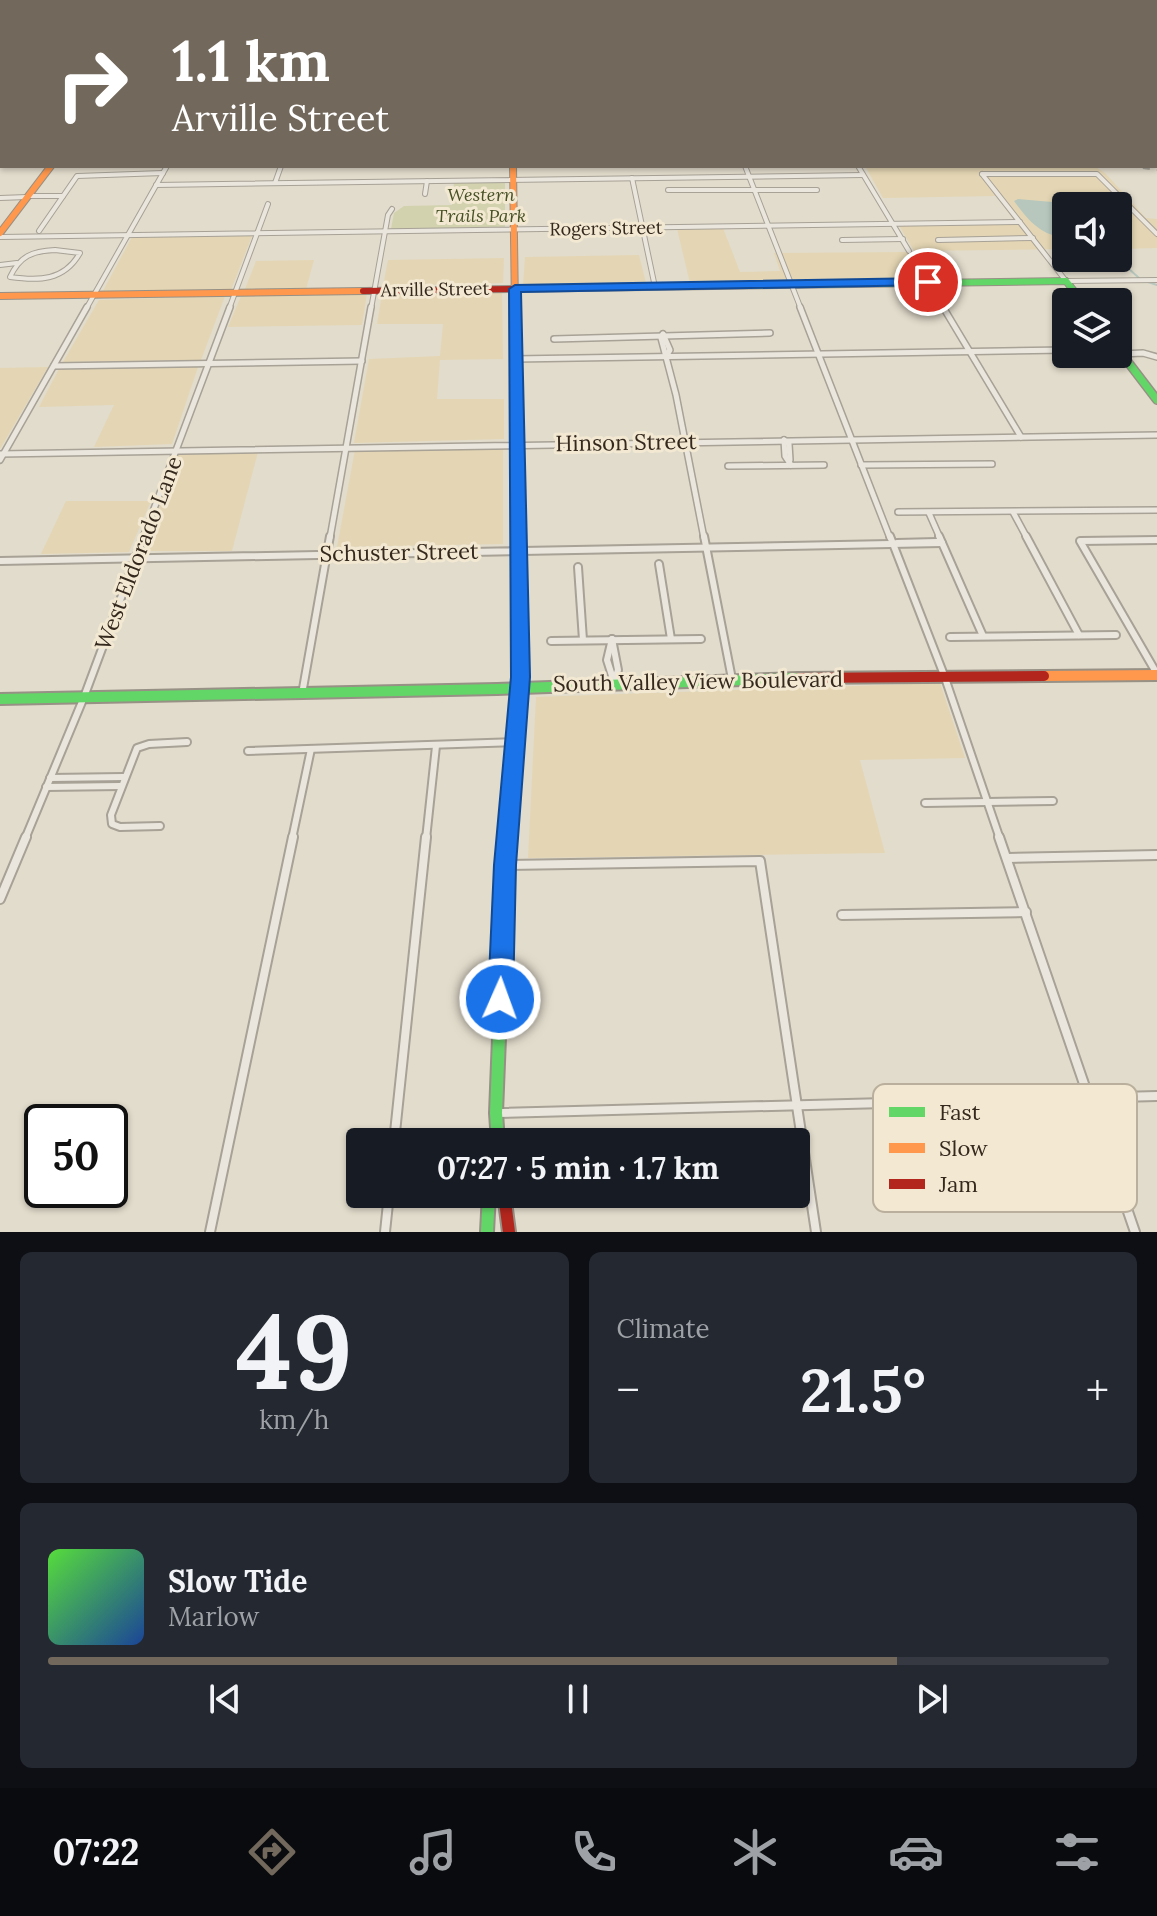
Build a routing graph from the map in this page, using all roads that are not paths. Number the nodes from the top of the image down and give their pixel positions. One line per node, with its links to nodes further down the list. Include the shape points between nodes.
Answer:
1 (93, 0): 2 (main road)
2 (146, 0)
3 (49, 168): 25 (main road)
4 (166, 168): 11 (street)
5 (280, 168): 19 (street)
6 (513, 168): 17 (main road)
7 (659, 168): 15 (street)
8 (746, 168): 13 (street)
9 (830, 168): 14 (street)
10 (859, 168): 12 (street)
11 (163, 173): 20 (street); 26 (street, via 77,176)
12 (863, 175): 14 (street); 31 (street)
13 (749, 176): 14 (street); 15 (street); 21 (street)
14 (834, 176)
15 (661, 177): 16 (street)
16 (632, 178): 17 (street); 33 (street)
17 (513, 179): 18 (street); 34 (main road)
18 (427, 181): 19 (street); 24 (street)
19 (275, 183): 20 (street)
20 (156, 185): 40 (street)
21 (753, 189): 22 (street); 23 (street); 32 (street)
22 (668, 190)
23 (817, 190)
24 (425, 194)
25 (28, 196): 26 (street); 27 (street); 39 (main road)
26 (63, 196): 35 (street)
27 (0, 198)
28 (268, 204): 37 (street, West Eldorado Lane)
29 (392, 209): 36 (street)
30 (1020, 222): 31 (street, Rogers Street); 38 (street, via 982,174 1097,174); 41 (street)
31 (894, 224): 32 (street, Rogers Street); 42 (street)
32 (767, 226): 33 (street, Rogers Street); 51 (street)
33 (641, 227): 34 (street, Rogers Street); 52 (street)
34 (514, 229): 36 (street, Rogers Street); 54 (main road)
35 (39, 231)
36 (385, 231): 37 (street, Rogers Street); 55 (street)
37 (256, 234): 40 (street, Rogers Street); 56 (street, West Eldorado Lane)
38 (1157, 234)
39 (0, 235): 40 (street, Rogers Street)
40 (127, 235): 57 (street)
41 (1033, 238): 44 (street); 49 (street)
42 (903, 239): 43 (street); 45 (street)
43 (842, 240)
44 (938, 240)
45 (909, 251)
46 (17, 263): 46 (street, via 10,277 58,277 68,274 80,253 31,252); 47 (street)
47 (0, 264)
48 (1157, 280): 49 (street, Arville Street)
49 (1066, 281): 50 (main road, Arville Street); 53 (main road)
50 (928, 282): 51 (main road, Arville Street); 63 (street)
51 (790, 284): 52 (main road, Arville Street); 64 (street)
52 (655, 287): 54 (main road, Arville Street)
53 (1072, 288)
54 (515, 289): 55 (main road, Arville Street); 67 (main road)
55 (375, 290): 56 (main road, Arville Street); 69 (street)
56 (233, 293): 57 (main road, Arville Street); 70 (street, West Eldorado Lane)
57 (93, 295): 58 (main road, Arville Street); 71 (street)
58 (0, 296)
59 (770, 333): 60 (street)
60 (663, 334): 61 (street); 66 (street)
61 (554, 339)
62 (1052, 350): 63 (street)
63 (968, 352): 64 (street); 75 (street)
64 (818, 354): 66 (street); 76 (street)
65 (1132, 355): 68 (street)
66 (666, 356): 67 (street); 78 (street)
67 (515, 359): 79 (main road)
68 (1157, 359)
69 (362, 361): 70 (street); 80 (street)
70 (206, 363): 71 (street); 81 (street, West Eldorado Lane)
71 (54, 366): 82 (street)
72 (1132, 367): 73 (main road)
73 (1157, 400)
74 (1157, 435): 75 (street, Hinson Street)
75 (1021, 437): 76 (street, Hinson Street)
76 (852, 439): 77 (street, Hinson Street); 86 (street)
77 (784, 440): 78 (street, Hinson Street); 83 (street)
78 (685, 441): 79 (street, Hinson Street); 95 (street)
79 (517, 444): 80 (street, Hinson Street); 96 (main road)
80 (346, 447): 81 (street, Hinson Street); 97 (street)
81 (176, 450): 82 (street, Hinson Street); 98 (street, West Eldorado Lane)
82 (1, 456)
83 (790, 463): 85 (street); 87 (street)
84 (992, 464): 86 (street)
85 (824, 465)
86 (861, 465): 94 (street)
87 (728, 466)
88 (1157, 510): 90 (street)
89 (898, 512): 91 (street)
90 (1013, 512): 91 (street); 102 (street)
91 (929, 513): 93 (street)
92 (1157, 540): 112 (street, via 1080,541)
93 (942, 543): 94 (street, Schuster Street); 104 (street)
94 (894, 544): 95 (street, Schuster Street); 111 (street)
95 (708, 548): 96 (street, Schuster Street); 113 (street)
96 (519, 549): 97 (street, Schuster Street); 115 (main road)
97 (327, 554): 98 (street, Schuster Street); 116 (street)
98 (136, 558): 99 (street, Schuster Street); 117 (street, West Eldorado Lane)
99 (0, 561)
100 (659, 564): 107 (street)
101 (578, 567): 109 (street)
102 (1079, 635): 103 (street); 104 (street)
103 (1116, 635)
104 (983, 636): 105 (street)
105 (950, 637)
106 (612, 639): 107 (street); 109 (street); 114 (street, via 607,652)
107 (671, 639): 108 (street)
108 (701, 639)
109 (583, 640): 110 (street)
110 (551, 641)
111 (944, 675): 112 (main road, South Valley View Boulevard); 113 (main road, South Valley View Boulevard); 129 (street)
112 (1157, 675)
113 (732, 679): 114 (main road, South Valley View Boulevard)
114 (614, 682): 115 (main road, South Valley View Boulevard)
115 (520, 686): 116 (main road, South Valley View Boulevard); 120 (main road)
116 (302, 694): 117 (main road, South Valley View Boulevard)
117 (84, 697): 118 (main road, South Valley View Boulevard); 125 (street, West Eldorado Lane)
118 (0, 699)
119 (187, 742): 124 (street, via 137,748)
120 (515, 742): 121 (street); 134 (main road)
121 (436, 746): 122 (street); 145 (street)
122 (311, 749): 123 (street); 152 (street)
123 (248, 751)
124 (124, 777): 125 (street); 126 (street)
125 (50, 778): 127 (street, West Eldorado Lane)
126 (121, 786): 127 (street); 131 (street, via 112,824)
127 (46, 787): 135 (street, West Eldorado Lane)
128 (1053, 801): 129 (street)
129 (988, 802): 130 (street); 133 (street)
130 (925, 803)
131 (160, 826)
132 (1157, 855): 133 (street)
133 (1008, 858): 137 (street)
134 (505, 865): 143 (street, via 760,861); 144 (main road)
135 (4, 877): 136 (street, West Eldorado Lane)
136 (0, 899)
137 (1026, 912): 138 (street); 139 (street)
138 (842, 915)
139 (1083, 1084)
140 (1157, 1096): 141 (street)
141 (1137, 1097)
142 (873, 1103): 143 (street)
143 (797, 1105): 144 (street); 156 (street)
144 (496, 1113): 146 (main road); 147 (main road)
145 (395, 1128)
146 (493, 1128)
147 (497, 1128)
148 (388, 1208): 153 (street)
149 (488, 1208): 154 (main road)
150 (506, 1208): 155 (main road)
151 (1128, 1212): 157 (street)
152 (210, 1232)
153 (385, 1232)
154 (487, 1232)
155 (509, 1232)
156 (816, 1232)
157 (1135, 1232)

